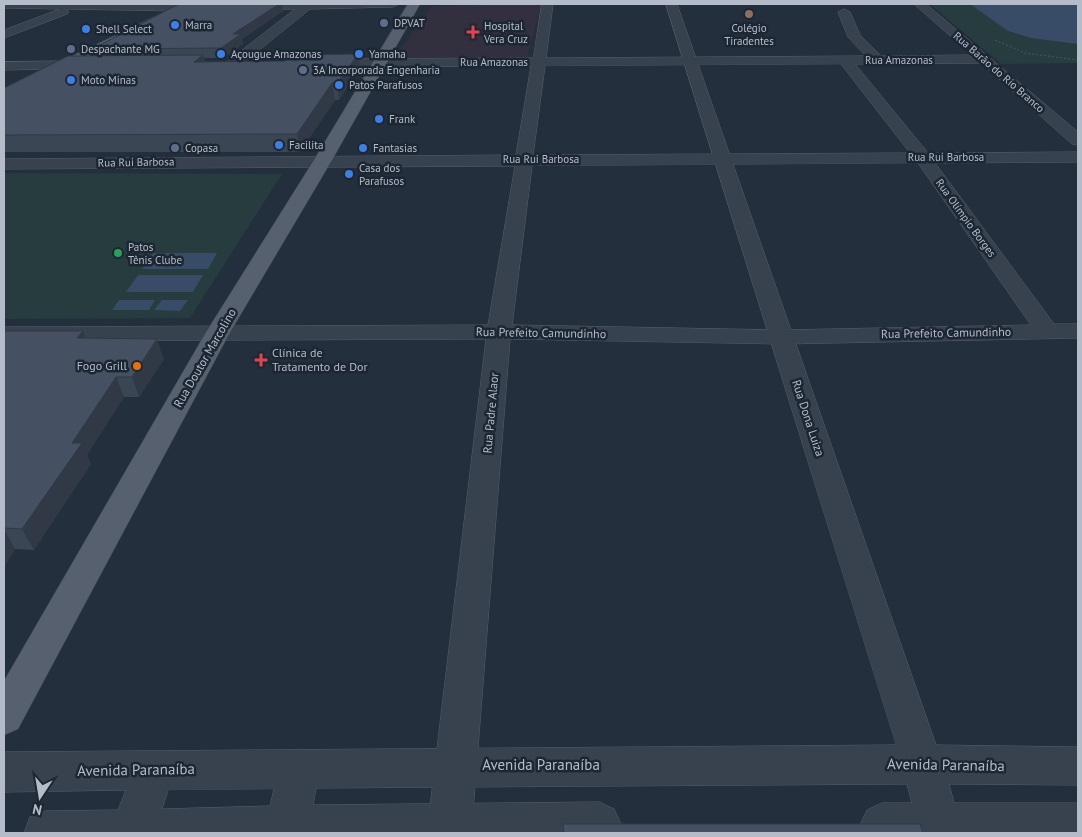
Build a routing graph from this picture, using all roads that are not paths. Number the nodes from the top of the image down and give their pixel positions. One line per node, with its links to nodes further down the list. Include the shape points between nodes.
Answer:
1 (393, 4): 7 (street)
2 (414, 4): 16 (main road, Rua Doutor Marcolino)
3 (547, 4): 17 (street, Rua Padre Alaor)
4 (671, 4): 15 (street, Rua Dona Luiza)
5 (920, 4): 12 (street, Rua Barão do Rio Branco)
6 (4, 5): 8 (street)
7 (308, 5): 9 (street); 19 (street, via 229,64)
8 (79, 6): 9 (street); 11 (street)
9 (185, 6): 20 (main road)
10 (844, 12): 14 (street, via 854,37)
11 (4, 34)
12 (984, 59): 14 (street, Rua Amazonas); 24 (street, Rua Barão do Rio Branco)
13 (845, 60): 14 (street, Rua Amazonas); 15 (street, Rua Amazonas); 25 (street, Rua Olímpio Borges)
14 (878, 60)
15 (690, 61): 17 (street, Rua Amazonas); 27 (street, Rua Dona Luiza)
16 (381, 62): 17 (street, Rua Amazonas); 18 (street, Rua Amazonas); 29 (main road, Rua Doutor Marcolino)
17 (538, 62): 28 (street, Rua Padre Alaor)
18 (312, 63)
19 (253, 64)
20 (63, 65): 21 (street); 22 (street); 23 (main road)
21 (101, 65)
22 (4, 66)
23 (4, 94)
24 (1078, 140)
25 (922, 157): 26 (street, Rua Rui Barbosa); 27 (street, Rua Rui Barbosa); 31 (street, Rua Olímpio Borges)
26 (1078, 157)
27 (720, 158): 28 (street, Rua Rui Barbosa); 36 (street, Rua Dona Luiza)
28 (525, 159): 29 (street, Rua Rui Barbosa); 33 (street, Rua Padre Alaor)
29 (323, 160): 30 (street, Rua Rui Barbosa); 35 (main road, Rua Doutor Marcolino)
30 (4, 164)
31 (1047, 331): 32 (street, Rua Prefeito Camundinho); 36 (street, Rua Prefeito Camundinho)
32 (1078, 331)
33 (499, 332): 35 (street, Rua Prefeito Camundinho); 36 (street, Rua Prefeito Camundinho); 39 (street, Rua Padre Alaor)
34 (4, 334): 35 (street, Rua Prefeito Camundinho)
35 (217, 334): 37 (main road, Rua Doutor Marcolino)
36 (782, 337): 38 (street, Rua Dona Luiza)
37 (4, 717)
38 (922, 764): 39 (street, Avenida Paranaíba); 40 (street, Avenida Paranaíba); 49 (street, Rua Dona Luiza)
39 (458, 766): 41 (street, Avenida Paranaíba); 44 (street, Rua Padre Alaor)
40 (1078, 766)
41 (299, 768): 42 (street, Avenida Paranaíba); 48 (street)
42 (154, 770): 43 (street, Avenida Paranaíba); 50 (street)
43 (4, 772)
44 (450, 824): 45 (street); 48 (street)
45 (638, 824)
46 (844, 825): 49 (street)
47 (1078, 825): 49 (street)
48 (287, 828): 50 (street)
49 (940, 829)
50 (132, 831): 51 (street)
51 (46, 833)

